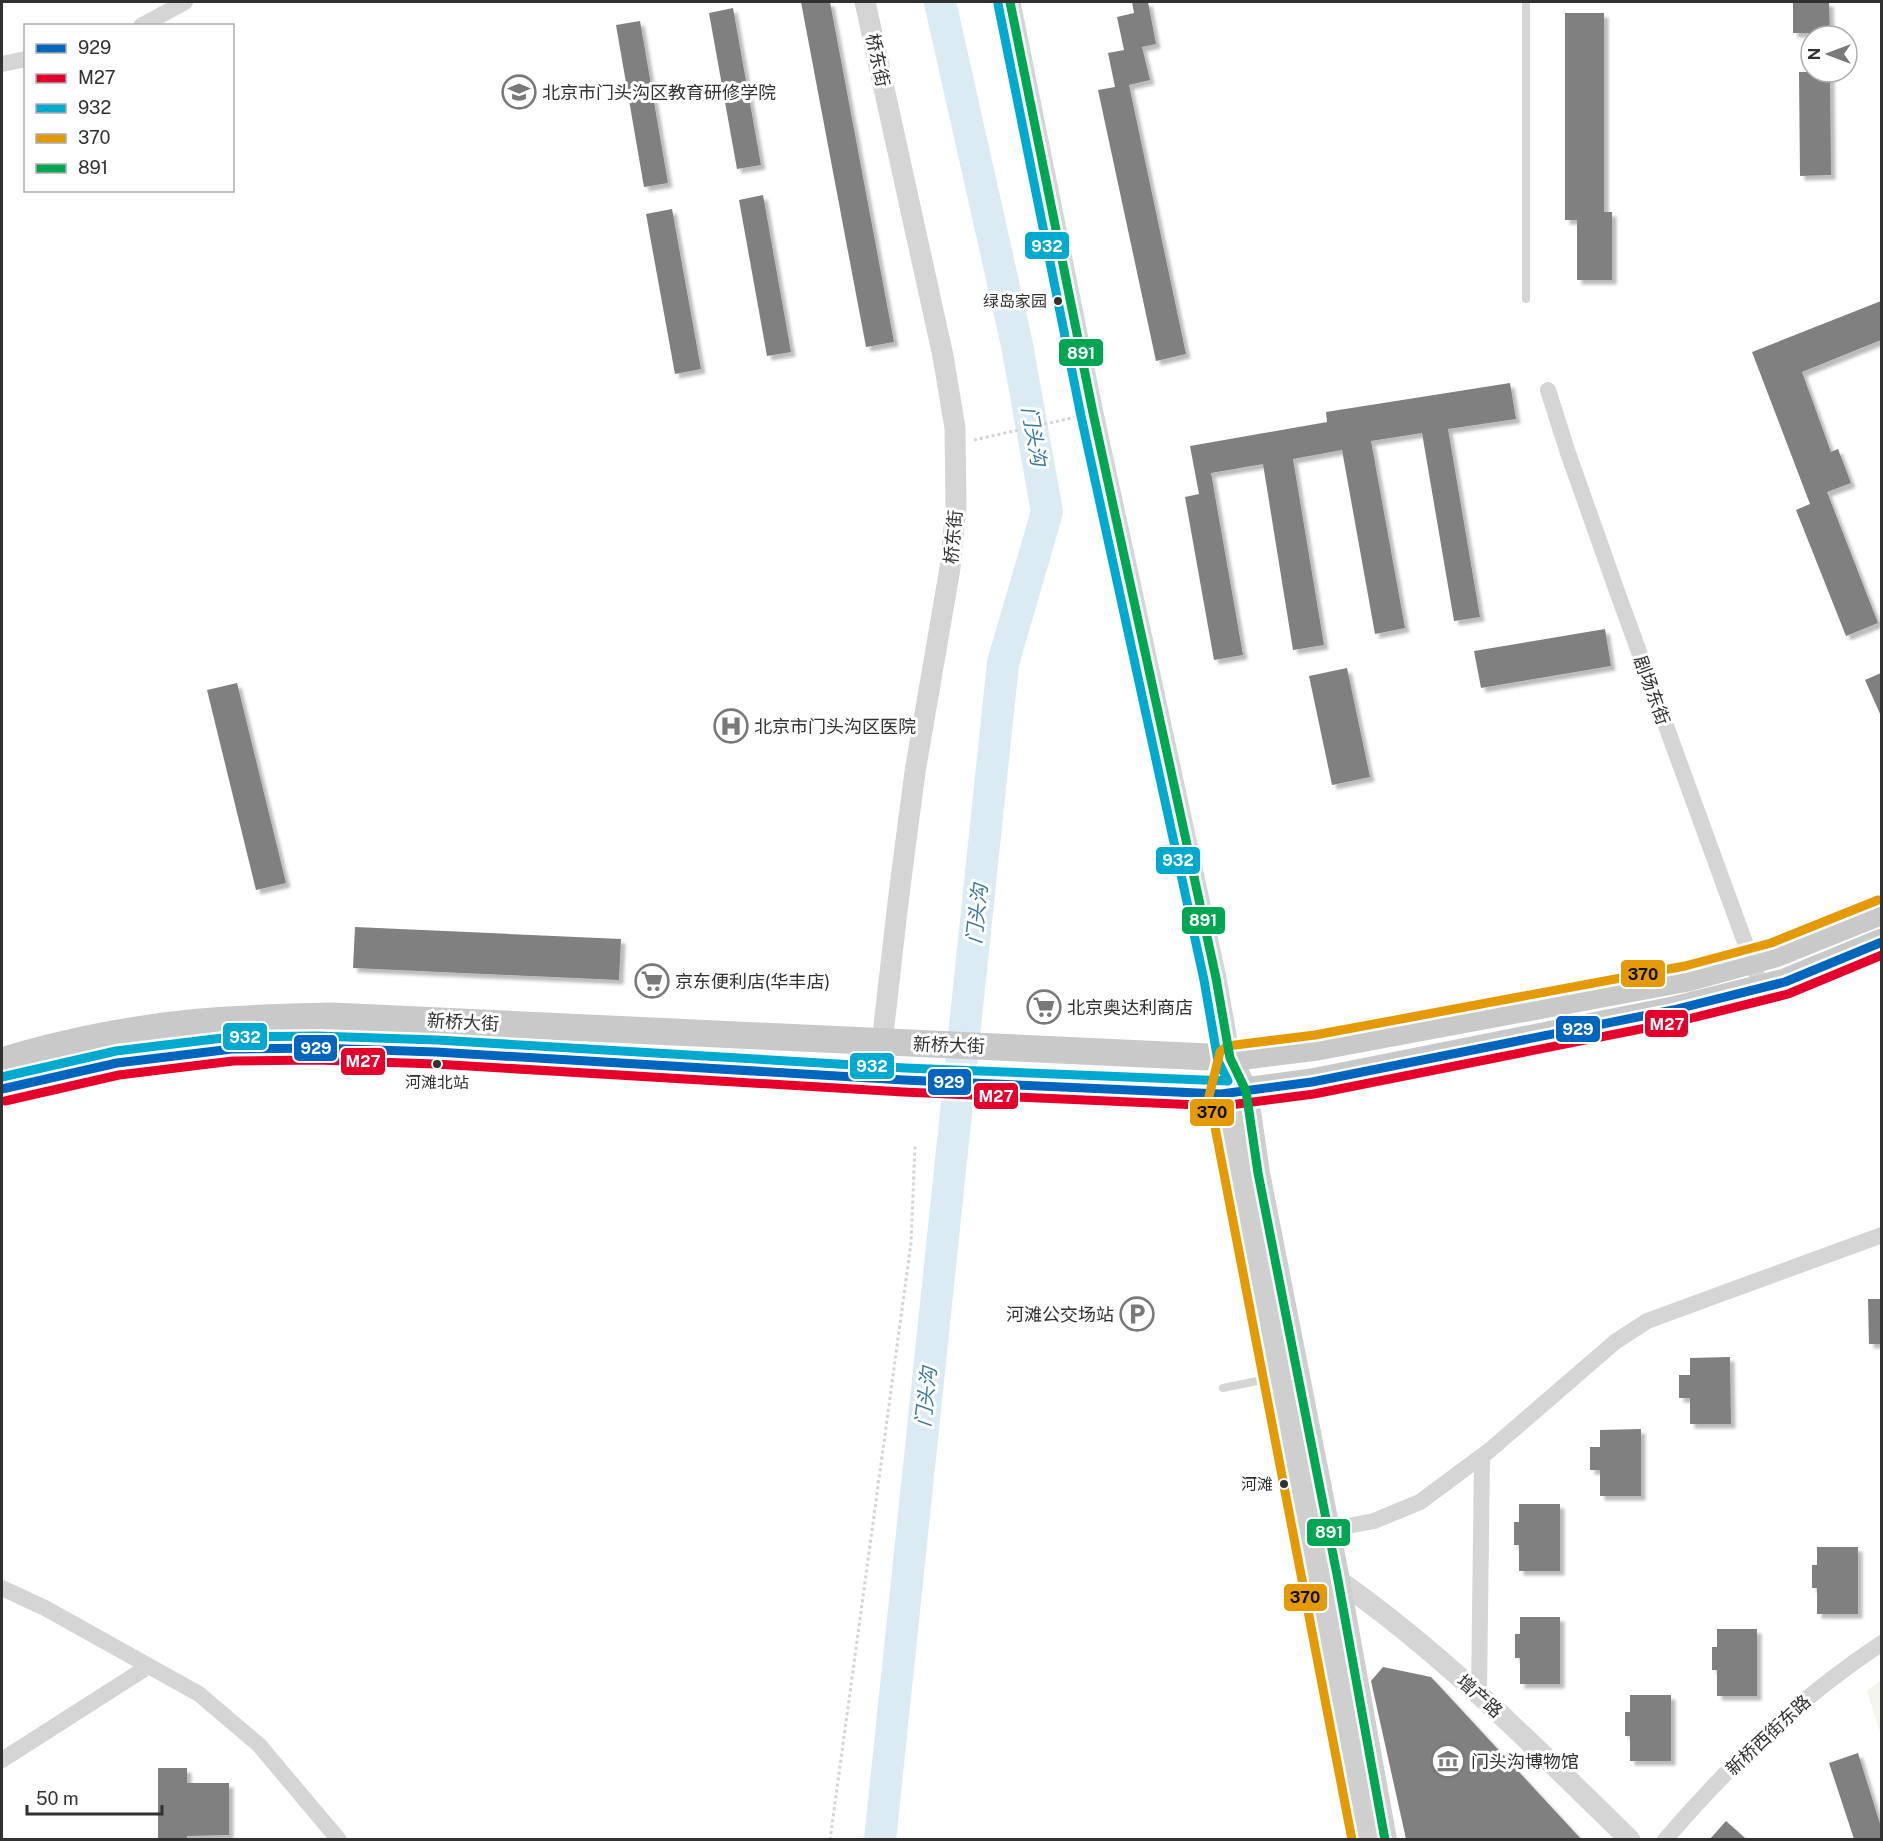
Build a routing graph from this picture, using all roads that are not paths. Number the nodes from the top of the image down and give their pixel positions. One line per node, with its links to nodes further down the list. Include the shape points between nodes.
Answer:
1 (185, 2): 5 (street)
2 (865, 2): 14 (street, 桥东街, via 943,356 955,428 956,507 950,568 915,772)
3 (1010, 2): 15 (street)
4 (1526, 2): 8 (lane)
5 (145, 24)
6 (24, 59): 7 (street)
7 (2, 64)
8 (1526, 298)
9 (1548, 390): 12 (street, 剧场东街)
10 (1881, 911): 12 (main road, 新桥大街)
11 (1881, 942): 13 (main road, 新桥大街)
12 (1751, 962): 13 (street, 剧场东街); 15 (main road, 新桥大街, via 1688,978 1317,1047)
13 (1762, 989): 19 (main road, 新桥大街, via 1312,1082)
14 (883, 1042): 15 (main road, 新桥大街); 16 (main road, 新桥大街, via 332,1016 189,1023 116,1034); 17 (street, 桥东街)
15 (1230, 1059): 19 (main road)
16 (2, 1061)
17 (878, 1078): 18 (main road, 新桥大街, via 426,1052 232,1049 117,1063); 19 (main road, 新桥大街)
18 (2, 1089)
19 (1233, 1093): 21 (main road, via 1258,1173)
20 (1881, 1235): 23 (street, via 1647,1320 1601,1354)
21 (1286, 1375): 22 (lane); 24 (main road); 25 (main road)
22 (1223, 1388)
23 (1482, 1456): 24 (street, via 1420,1502 1374,1521); 29 (street)
24 (1327, 1530): 25 (main road)
25 (1326, 1583): 29 (street, 增产路, via 1374,1606); 32 (main road); 33 (main road)
26 (2, 1588): 28 (street)
27 (1881, 1643): 35 (street, 新桥西街东路, via 1841,1670 1779,1723 1700,1798)
28 (148, 1666): 30 (street); 31 (street, via 199,1694 259,1745)
29 (1479, 1693): 34 (street, 增产路)
30 (2, 1760)
31 (339, 1839)
32 (1364, 1839)
33 (1385, 1839)
34 (1630, 1839)
35 (1665, 1839)

